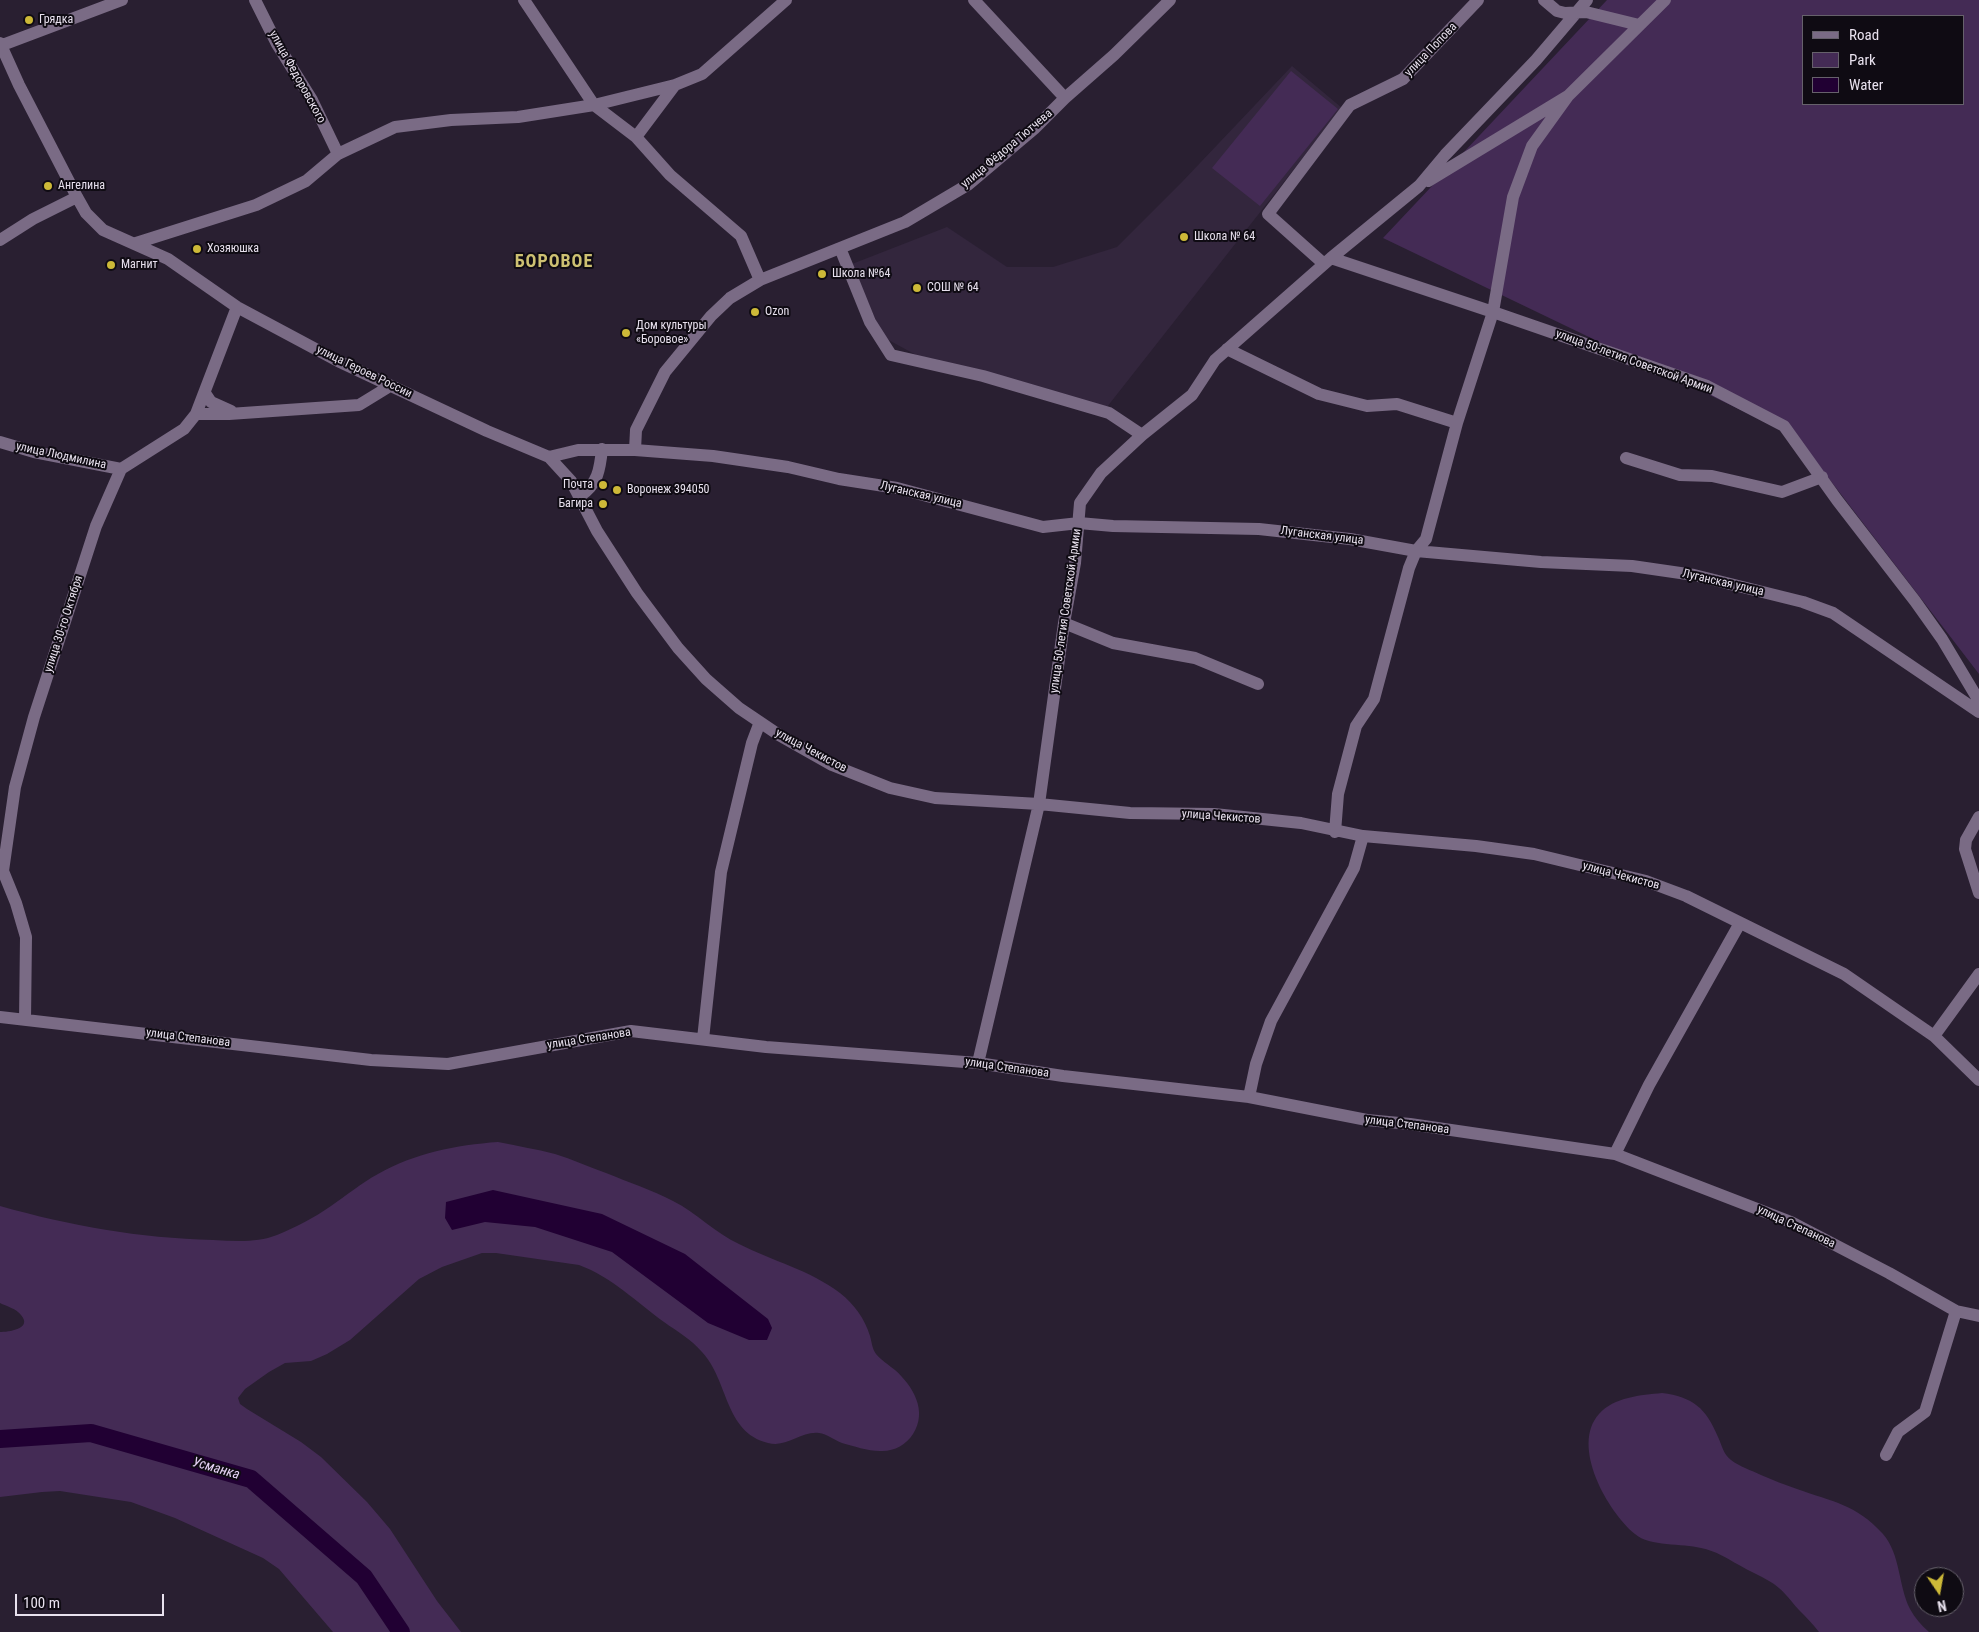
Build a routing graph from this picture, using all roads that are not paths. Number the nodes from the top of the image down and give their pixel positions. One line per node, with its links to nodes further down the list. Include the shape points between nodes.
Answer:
1 (122, 0): 13 (street)
2 (255, 0): 19 (street, улица Федоровского, via 277,44 312,100)
3 (524, 0): 17 (street)
4 (786, 0): 14 (street, via 702,74)
5 (974, 0): 16 (street)
6 (1170, 0): 16 (street, улица Фёдора Тютчева)
7 (1478, 0): 25 (street, улица Попова, via 1403,79 1350,105 1268,214)
8 (1544, 0): 11 (street, via 1558,11)
9 (1587, 0): 11 (street)
10 (1665, 0): 12 (street)
11 (1576, 12): 12 (street); 20 (street)
12 (1639, 25): 15 (street)
13 (0, 45): 21 (street, улица Героев России)
14 (675, 85): 17 (street); 18 (street)
15 (1568, 96): 20 (street); 28 (street, via 1532,146 1513,196)
16 (1065, 98): 24 (street, улица Фёдора Тютчева, via 970,184 905,222)
17 (594, 105): 18 (street); 19 (street, via 518,117 395,127)
18 (636, 137): 26 (street, via 670,175 741,236)
19 (338, 154): 23 (street, via 306,181 256,205)
20 (1419, 186): 25 (street, улица 50-летия Советской Армии)
21 (76, 197): 22 (street); 23 (street, улица Героев России, via 103,230)
22 (0, 240)
23 (136, 244): 27 (street, улица Героев России, via 168,259)
24 (840, 248): 26 (street, улица Фёдора Тютчева); 35 (street, via 870,322 891,355 982,376 1109,412)
25 (1327, 261): 28 (street, улица 50-летия Советской Армии); 29 (street, улица 50-летия Советской Армии)
26 (760, 280): 38 (street, via 730,298 711,316 665,372 636,430)
27 (237, 307): 30 (street, улица Героев России); 31 (street)
28 (1493, 312): 34 (street); 42 (street, улица 50-летия Советской Армии, via 1707,386 1784,426)
29 (1227, 349): 34 (street, via 1319,394 1367,406 1396,404); 35 (street, улица 50-летия Советской Армии, via 1215,360 1192,395)
30 (390, 386): 33 (street, via 360,405); 39 (street, улица Героев России)
31 (205, 392): 32 (street); 33 (street, via 220,408)
32 (196, 414): 33 (street); 41 (street, via 184,429)
33 (238, 414)
34 (1457, 423): 45 (street, via 1426,539)
35 (1142, 435): 44 (street, улица 50-летия Советской Армии, via 1102,473 1080,503)
36 (0, 442): 41 (street, улица Людмилина)
37 (602, 449): 38 (street); 39 (street, via 578,450); 43 (street, via 596,480)
38 (635, 450): 44 (street, Луганская улица, via 788,466 839,479 898,488 1043,527)
39 (548, 457): 43 (street, улица Чекистов, via 571,481)
40 (1626, 458): 42 (street, via 1680,475 1712,476 1782,492)
41 (122, 469): 55 (street, улица 30-го Октября, via 96,526 34,717 16,787)
42 (1822, 477): 48 (street, улица 50-летия Советской Армии, via 1926,616)
43 (580, 496): 50 (street, улица Чекистов, via 597,531 636,593 678,648 706,679)
44 (1079, 523): 45 (street, Луганская улица, via 1258,529 1350,539); 46 (street, улица 50-летия Советской Армии)
45 (1416, 551): 49 (street, Луганская улица, via 1632,566 1694,575 1803,602 1833,613); 53 (street, via 1408,568 1374,699 1356,726 1338,794)
46 (1064, 624): 47 (street, via 1114,643 1195,658); 51 (street, улица 50-летия Советской Армии)
47 (1258, 684)
48 (1979, 701)
49 (1979, 712)
50 (760, 722): 51 (street, улица Чекистов, via 832,765 890,788 935,798); 62 (street, via 721,872)
51 (1039, 804): 53 (street, улица Чекистов, via 1130,813 1214,814 1301,824); 63 (street, улица 50-летия Советской Армии)
52 (1979, 817): 56 (street, via 1966,840 1965,849)
53 (1335, 832): 54 (street, улица Чекистов)
54 (1363, 836): 57 (street, улица Чекистов, via 1534,854 1646,881 1686,896); 65 (street, via 1354,868 1271,1022 1256,1064)
55 (2, 871): 60 (street, via 16,902 26,937)
56 (1979, 893)
57 (1740, 923): 61 (street, улица Чекистов, via 1844,974); 66 (street)
58 (1979, 974): 61 (street)
59 (0, 1017): 60 (street, улица Степанова)
60 (25, 1020): 62 (street, улица Степанова, via 371,1060 448,1064 631,1031)
61 (1934, 1036): 64 (street, улица Чекистов)
62 (703, 1039): 63 (street, улица Степанова, via 766,1047)
63 (978, 1062): 65 (street, улица Степанова, via 1063,1076)
64 (1979, 1080)
65 (1249, 1097): 66 (street, улица Степанова, via 1366,1120)
66 (1614, 1154): 67 (street, улица Степанова, via 1791,1222)
67 (1956, 1310): 68 (street, улица Степанова); 69 (street, via 1925,1412 1898,1432)
68 (1979, 1316)
69 (1886, 1455)

